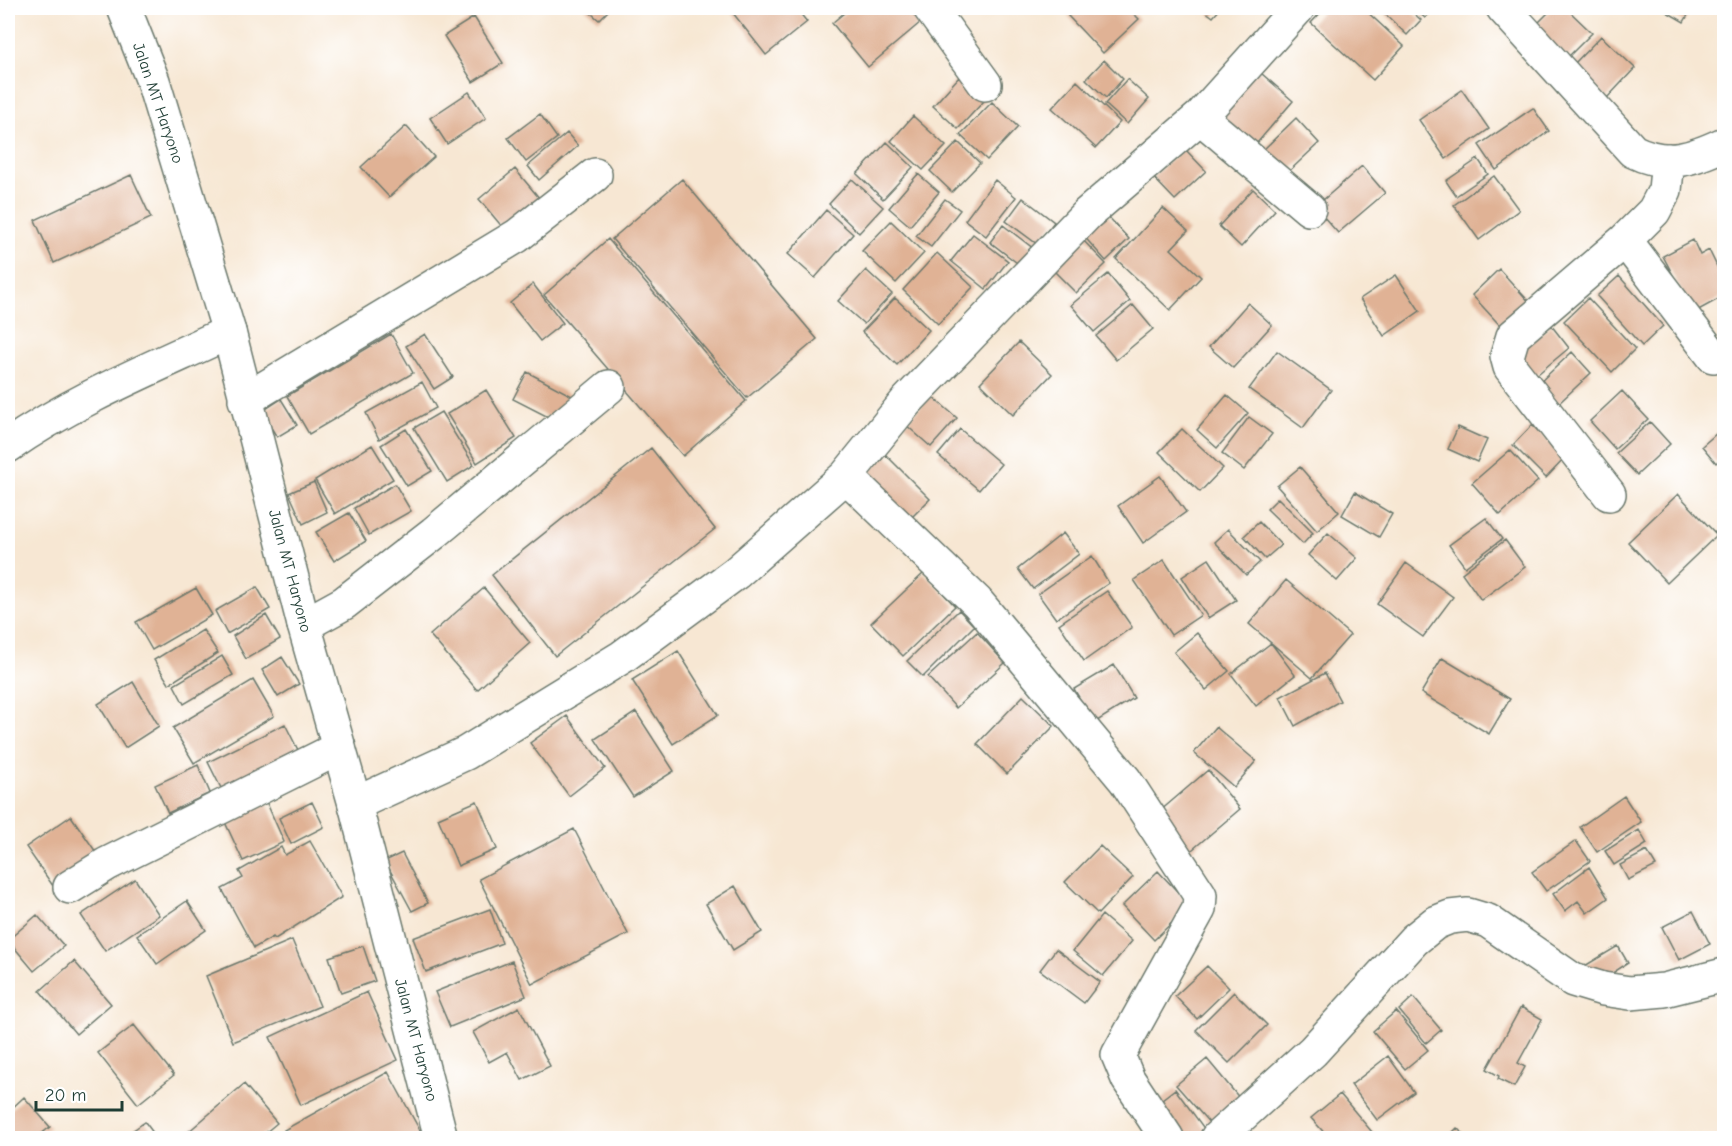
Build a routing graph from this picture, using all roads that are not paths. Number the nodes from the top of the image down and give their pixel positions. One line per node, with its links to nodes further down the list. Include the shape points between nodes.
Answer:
1 (124, 8): 12 (street, Jalan MT Haryono, via 153,81)
2 (930, 8): 5 (street)
3 (1298, 8): 6 (street)
4 (1503, 8): 8 (street, via 1633,151 1650,159)
5 (985, 84)
6 (1200, 117): 10 (street); 17 (street, via 1087,214 906,402)
7 (1725, 144): 8 (street, via 1680,161)
8 (1668, 160): 11 (street, via 1660,201)
9 (595, 176): 15 (street, via 517,236)
10 (1309, 209)
11 (1625, 240): 13 (street); 18 (street, via 1513,336 1507,356 1510,367)
12 (229, 332): 15 (street, Jalan MT Haryono); 16 (street, via 86,400)
13 (1713, 356)
14 (609, 387): 19 (street, via 434,533 344,603)
15 (245, 400): 19 (street, Jalan MT Haryono)
16 (8, 446)
17 (846, 476): 21 (street, via 736,573 622,657 466,753); 25 (street, via 977,602 1125,780 1200,895 1199,909 1118,1055 1128,1079)
18 (1610, 494)
19 (304, 625): 20 (street, Jalan MT Haryono)
20 (339, 748): 21 (street, Jalan MT Haryono); 22 (street, via 106,864)
21 (355, 804): 24 (street, Jalan MT Haryono)
22 (70, 887)
23 (1725, 975): 26 (street, via 1664,990 1630,993 1603,989 1573,980 1488,921 1468,915 1450,917 1435,923 1414,940 1313,1051)
24 (441, 1138)
25 (1167, 1138)
26 (1217, 1138)

